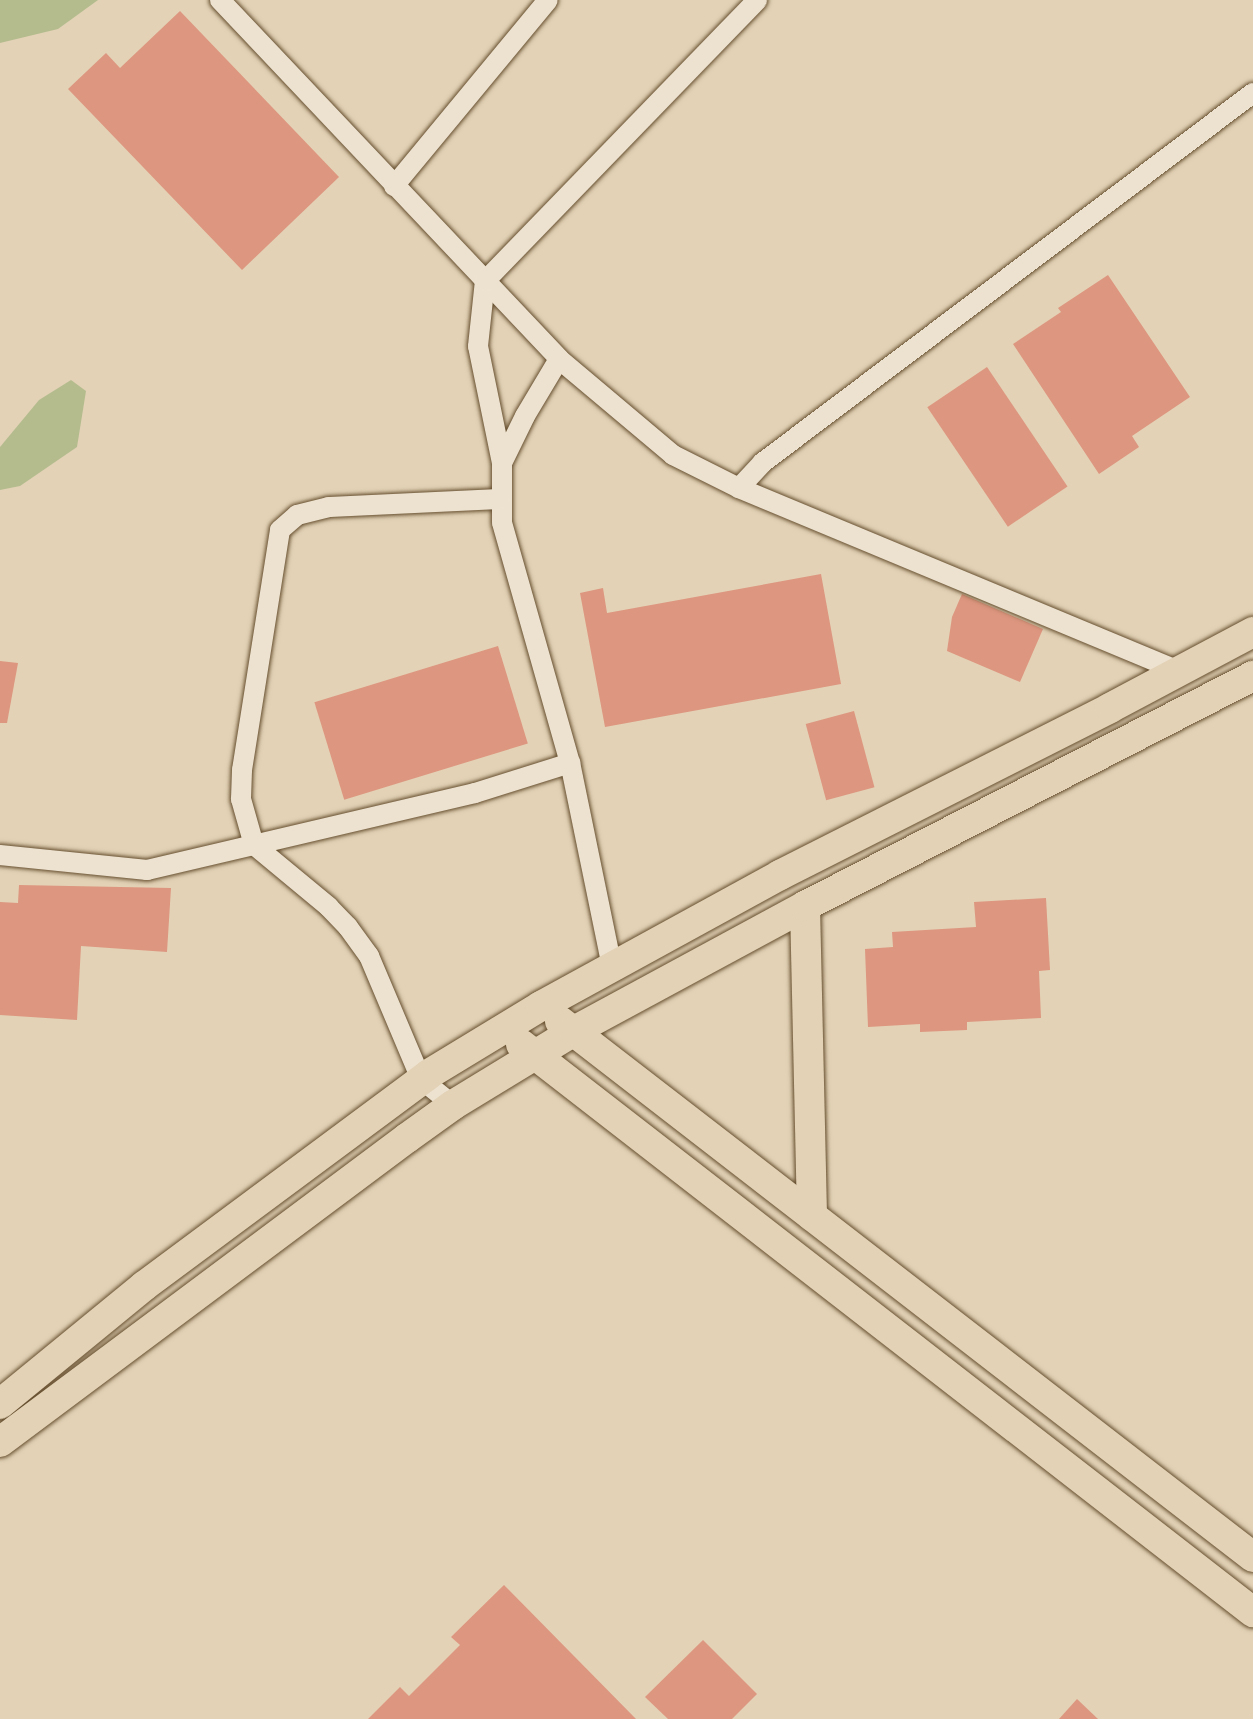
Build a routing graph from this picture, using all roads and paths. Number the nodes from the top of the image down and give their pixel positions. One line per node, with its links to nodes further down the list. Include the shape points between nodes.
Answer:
1 (220, 0): 5 (street)
2 (548, 0): 5 (street)
3 (757, 0): 6 (street)
4 (1253, 93): 9 (street, via 772,456)
5 (394, 186): 6 (street)
6 (485, 281): 7 (street); 8 (street, via 477,346)
7 (559, 359): 8 (street); 9 (street, via 673,455)
8 (502, 463): 10 (street)
9 (739, 488): 12 (street)
10 (500, 499): 14 (street, via 502,522); 15 (street, via 329,507 297,515 280,530 242,770 241,800)
11 (1253, 632): 12 (main road)
12 (1178, 671): 18 (main road, via 780,875)
13 (1253, 676): 17 (main road)
14 (570, 763): 15 (street, via 475,793); 18 (street)
15 (254, 845): 16 (street, via 147,870); 23 (street, via 329,906 369,956)
16 (0, 855)
17 (805, 906): 21 (main road); 25 (main road)
18 (612, 967): 19 (main road)
19 (541, 1006): 20 (main road); 21 (main road)
20 (502, 1029): 22 (main road); 23 (main road)
21 (574, 1031): 22 (main road); 25 (main road)
22 (536, 1055): 24 (main road); 29 (main road)
23 (421, 1079): 24 (street); 26 (main road, via 144,1287)
24 (453, 1105): 27 (main road)
25 (812, 1216): 28 (main road)
26 (0, 1404)
27 (0, 1442)
28 (1253, 1557)
29 (1253, 1612)

